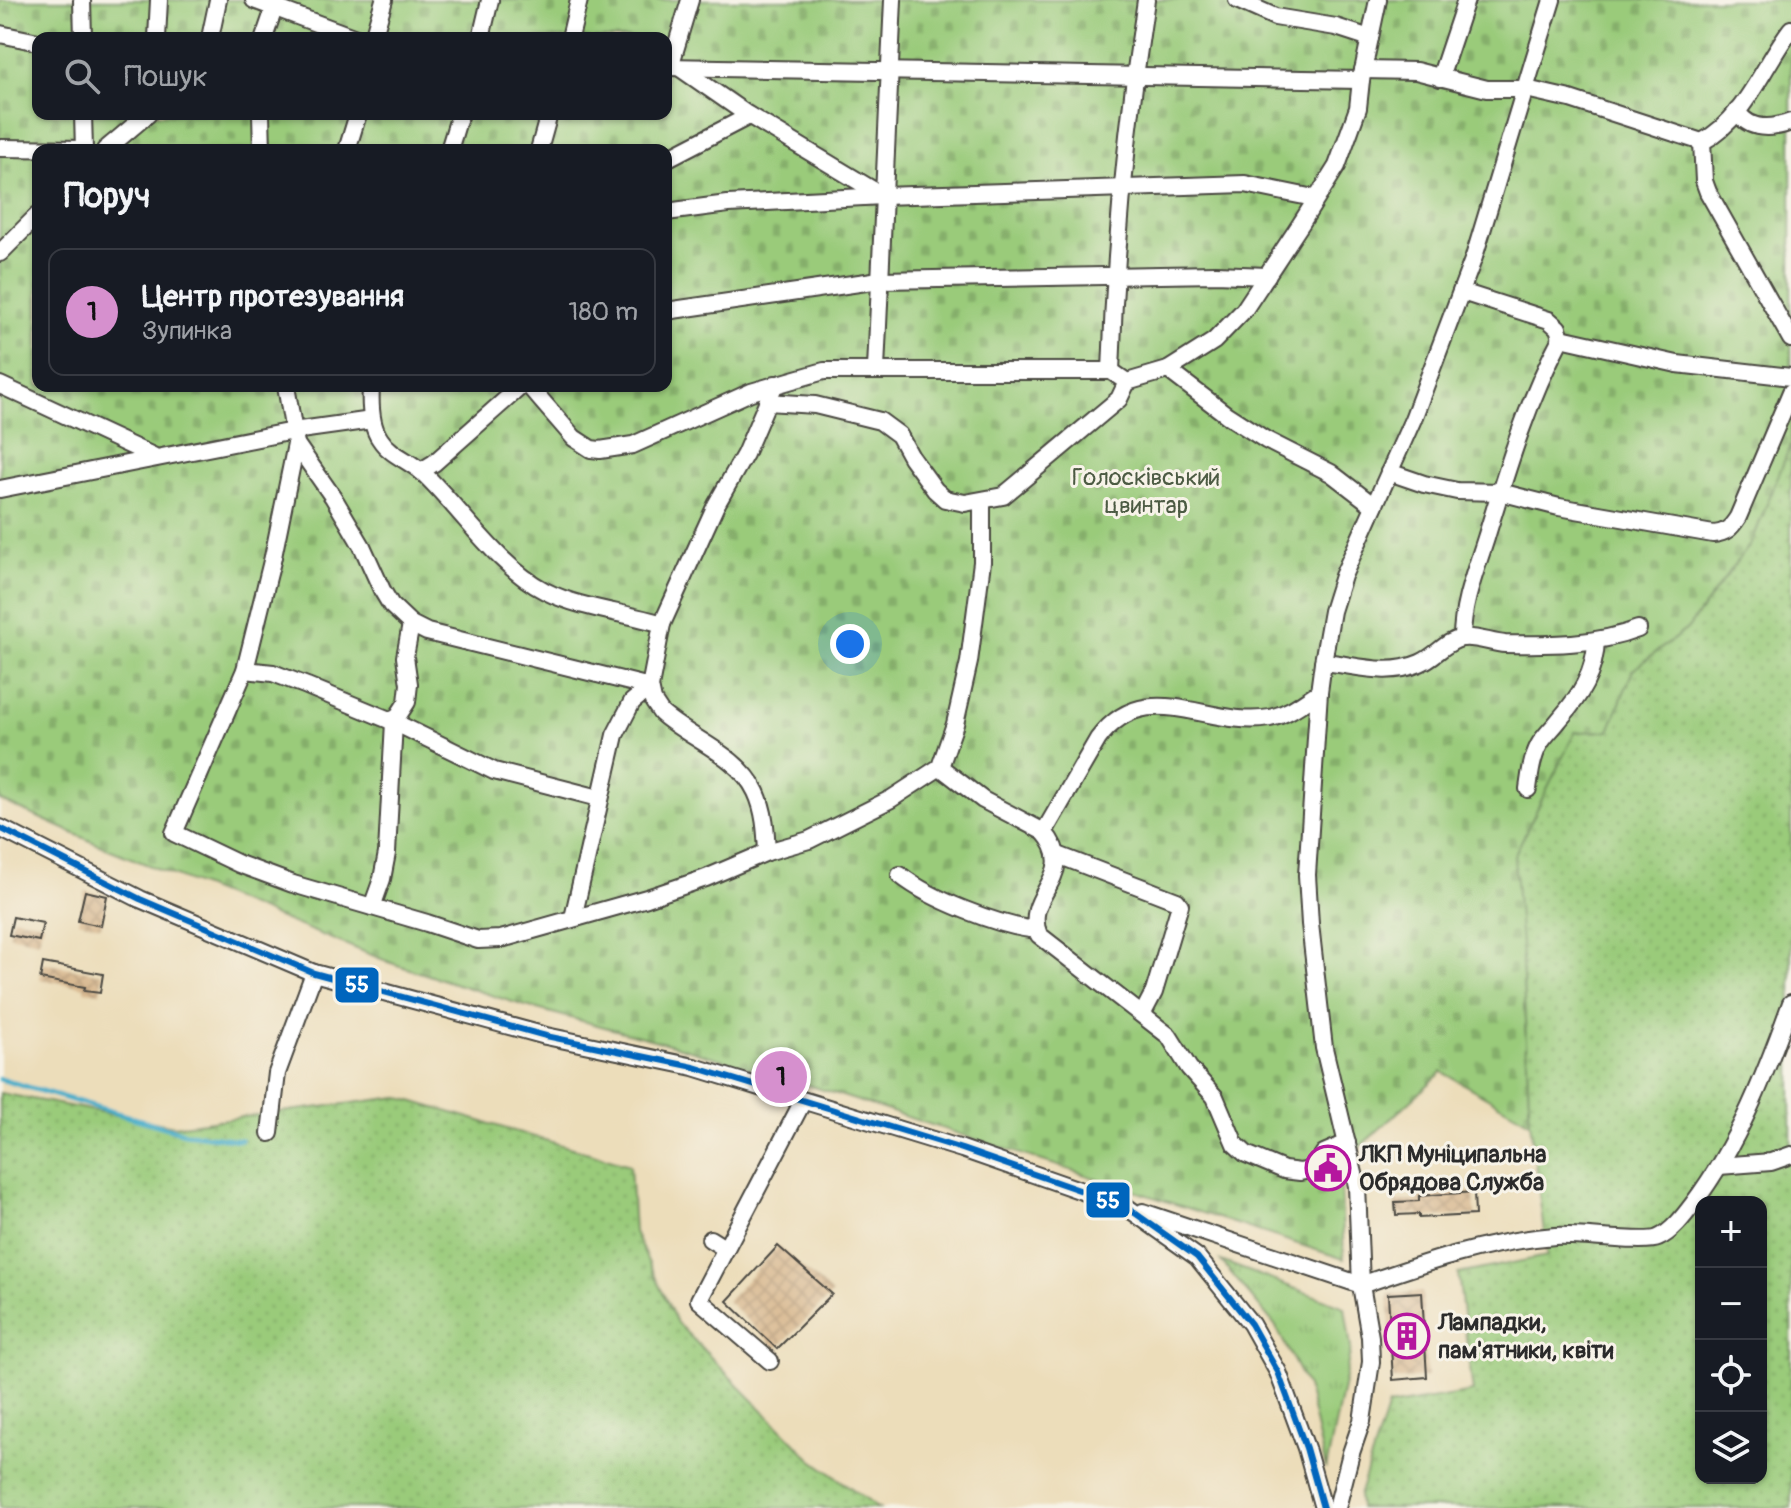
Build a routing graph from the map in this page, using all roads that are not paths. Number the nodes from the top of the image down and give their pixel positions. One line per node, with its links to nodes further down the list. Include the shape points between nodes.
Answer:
1 (82, 0): 17 (street)
2 (159, 0): 18 (street)
3 (218, 0): 19 (street)
4 (254, 0): 15 (street)
5 (384, 0): 22 (street)
6 (490, 0): 23 (street)
7 (579, 0): 24 (street)
8 (690, 0): 28 (street)
9 (893, 0): 29 (street)
10 (1146, 0): 31 (street)
11 (1237, 0): 26 (street, via 1275,17)
12 (1378, 0): 26 (street)
13 (1466, 0): 32 (street)
14 (1552, 0): 33 (street)
15 (276, 4): 20 (street); 21 (street)
16 (1791, 29): 34 (street)
17 (83, 32)
18 (157, 32)
19 (211, 32)
20 (266, 32)
21 (342, 32)
22 (375, 32)
23 (482, 32)
24 (571, 32)
25 (0, 34): 27 (street)
26 (1370, 38): 30 (street)
27 (32, 41)
28 (672, 67): 29 (street); 35 (street)
29 (889, 72): 31 (street); 54 (street)
30 (1362, 75): 31 (street); 32 (street, via 1416,71); 55 (street, via 1358,108 1337,166)
31 (1134, 76): 53 (street)
32 (1440, 78): 33 (street, via 1487,89)
33 (1526, 89): 43 (street); 62 (street)
34 (1737, 111): 42 (street, via 1759,127); 43 (street)
35 (749, 116): 52 (street); 54 (street)
36 (83, 120): 44 (street)
37 (141, 120): 45 (street)
38 (261, 120): 46 (street)
39 (356, 120): 47 (street)
40 (458, 120): 48 (street)
41 (547, 120): 49 (street)
42 (1791, 122)
43 (1702, 142): 65 (street, via 1708,192)
44 (84, 144)
45 (112, 144)
46 (262, 144)
47 (349, 144)
48 (451, 144)
49 (541, 144)
50 (0, 148): 51 (street)
51 (32, 148)
52 (672, 156)
53 (1123, 189): 54 (street); 55 (street, via 1245,184); 59 (street)
54 (883, 196): 56 (street); 61 (street)
55 (1314, 198): 60 (street)
56 (672, 211)
57 (32, 221): 58 (street)
58 (0, 253)
59 (1114, 276): 60 (street); 61 (street); 68 (street)
60 (1267, 276): 67 (street, via 1227,330)
61 (880, 280): 63 (street); 66 (street)
62 (1462, 292): 64 (street, via 1549,320); 84 (street)
63 (672, 310)
64 (1561, 338): 69 (street, via 1677,364); 86 (street, via 1539,379)
65 (1791, 339)
66 (876, 369): 68 (street); 70 (street, via 824,371)
67 (1168, 370): 71 (street); 88 (street, via 1227,415 1331,473)
68 (1111, 371): 71 (street)
69 (1791, 377)
70 (782, 382): 76 (street, via 633,445 600,450 574,438); 78 (street); 79 (street)
71 (1127, 382): 87 (street, via 1119,399 1098,418 1003,496)
72 (0, 385): 82 (street)
73 (287, 392): 81 (street)
74 (371, 392): 80 (street)
75 (514, 392): 83 (street)
76 (534, 392)
77 (1791, 392): 86 (street, via 1738,517 1722,533 1559,507)
78 (767, 402): 79 (street); 90 (street)
79 (793, 403): 87 (street, via 880,421 899,435 924,478 945,499)
80 (372, 420): 81 (street); 83 (street, via 387,448)
81 (294, 437): 82 (street); 89 (street, via 355,534 387,598); 95 (street, via 273,557)
82 (153, 456): 85 (street)
83 (421, 471): 90 (street, via 465,520 546,592)
84 (1389, 472): 86 (street, via 1457,491); 88 (street)
85 (0, 489)
86 (1500, 492): 92 (street, via 1462,622)
87 (982, 502): 99 (street, via 982,562 969,662)
88 (1374, 506): 94 (street, via 1343,576)
89 (411, 624): 96 (street); 98 (street, via 405,657 407,702)
90 (662, 624): 96 (street)
91 (1638, 629): 93 (street)
92 (1462, 638): 93 (street, via 1502,644); 94 (street, via 1407,667 1374,670)
93 (1596, 641): 100 (street, via 1590,676 1541,742)
94 (1323, 662): 97 (street)
95 (245, 670): 98 (street, via 283,676); 107 (street, via 174,833 239,864)
96 (650, 687): 101 (street, via 622,718); 104 (street, via 661,713 750,781 765,820)
97 (1319, 692): 103 (street, via 1271,717 1151,705 1123,715 1098,739); 115 (street, via 1309,912 1324,1048)
98 (394, 722): 101 (street, via 494,771); 107 (street, via 387,853)
99 (940, 767): 103 (street, via 983,800); 104 (street, via 832,829)
100 (1528, 789)
101 (599, 798): 108 (street)
102 (0, 828): 110 (street, via 140,899)
103 (1044, 832): 105 (street)
104 (767, 852): 108 (street, via 706,878)
105 (1058, 855): 109 (street, via 1039,905); 112 (street, via 1180,905)
106 (900, 875): 109 (street, via 922,891 1000,922)
107 (372, 907): 108 (street, via 478,940 501,939)
108 (573, 918)
109 (1037, 930): 112 (street)
110 (314, 973): 113 (street, via 546,1036 694,1067); 114 (street, via 277,1073)
111 (1791, 1003): 117 (street, via 1749,1113)
112 (1143, 1013): 115 (street, via 1169,1036 1215,1097 1235,1144 1246,1154 1284,1170 1309,1172 1324,1153)
113 (803, 1101): 118 (street); 120 (street)
114 (270, 1133)
115 (1347, 1143): 121 (street, via 1357,1186)
116 (1791, 1155): 117 (street)
117 (1719, 1166): 121 (street, via 1680,1221 1657,1239 1558,1236 1501,1242)
118 (1125, 1206): 121 (street); 123 (street, via 1197,1257 1251,1324 1278,1372)
119 (710, 1239): 120 (street)
120 (726, 1249): 122 (street, via 699,1300)
121 (1361, 1285): 124 (street, via 1371,1362 1362,1421)
122 (770, 1361)
123 (1323, 1508)
124 (1337, 1508)

